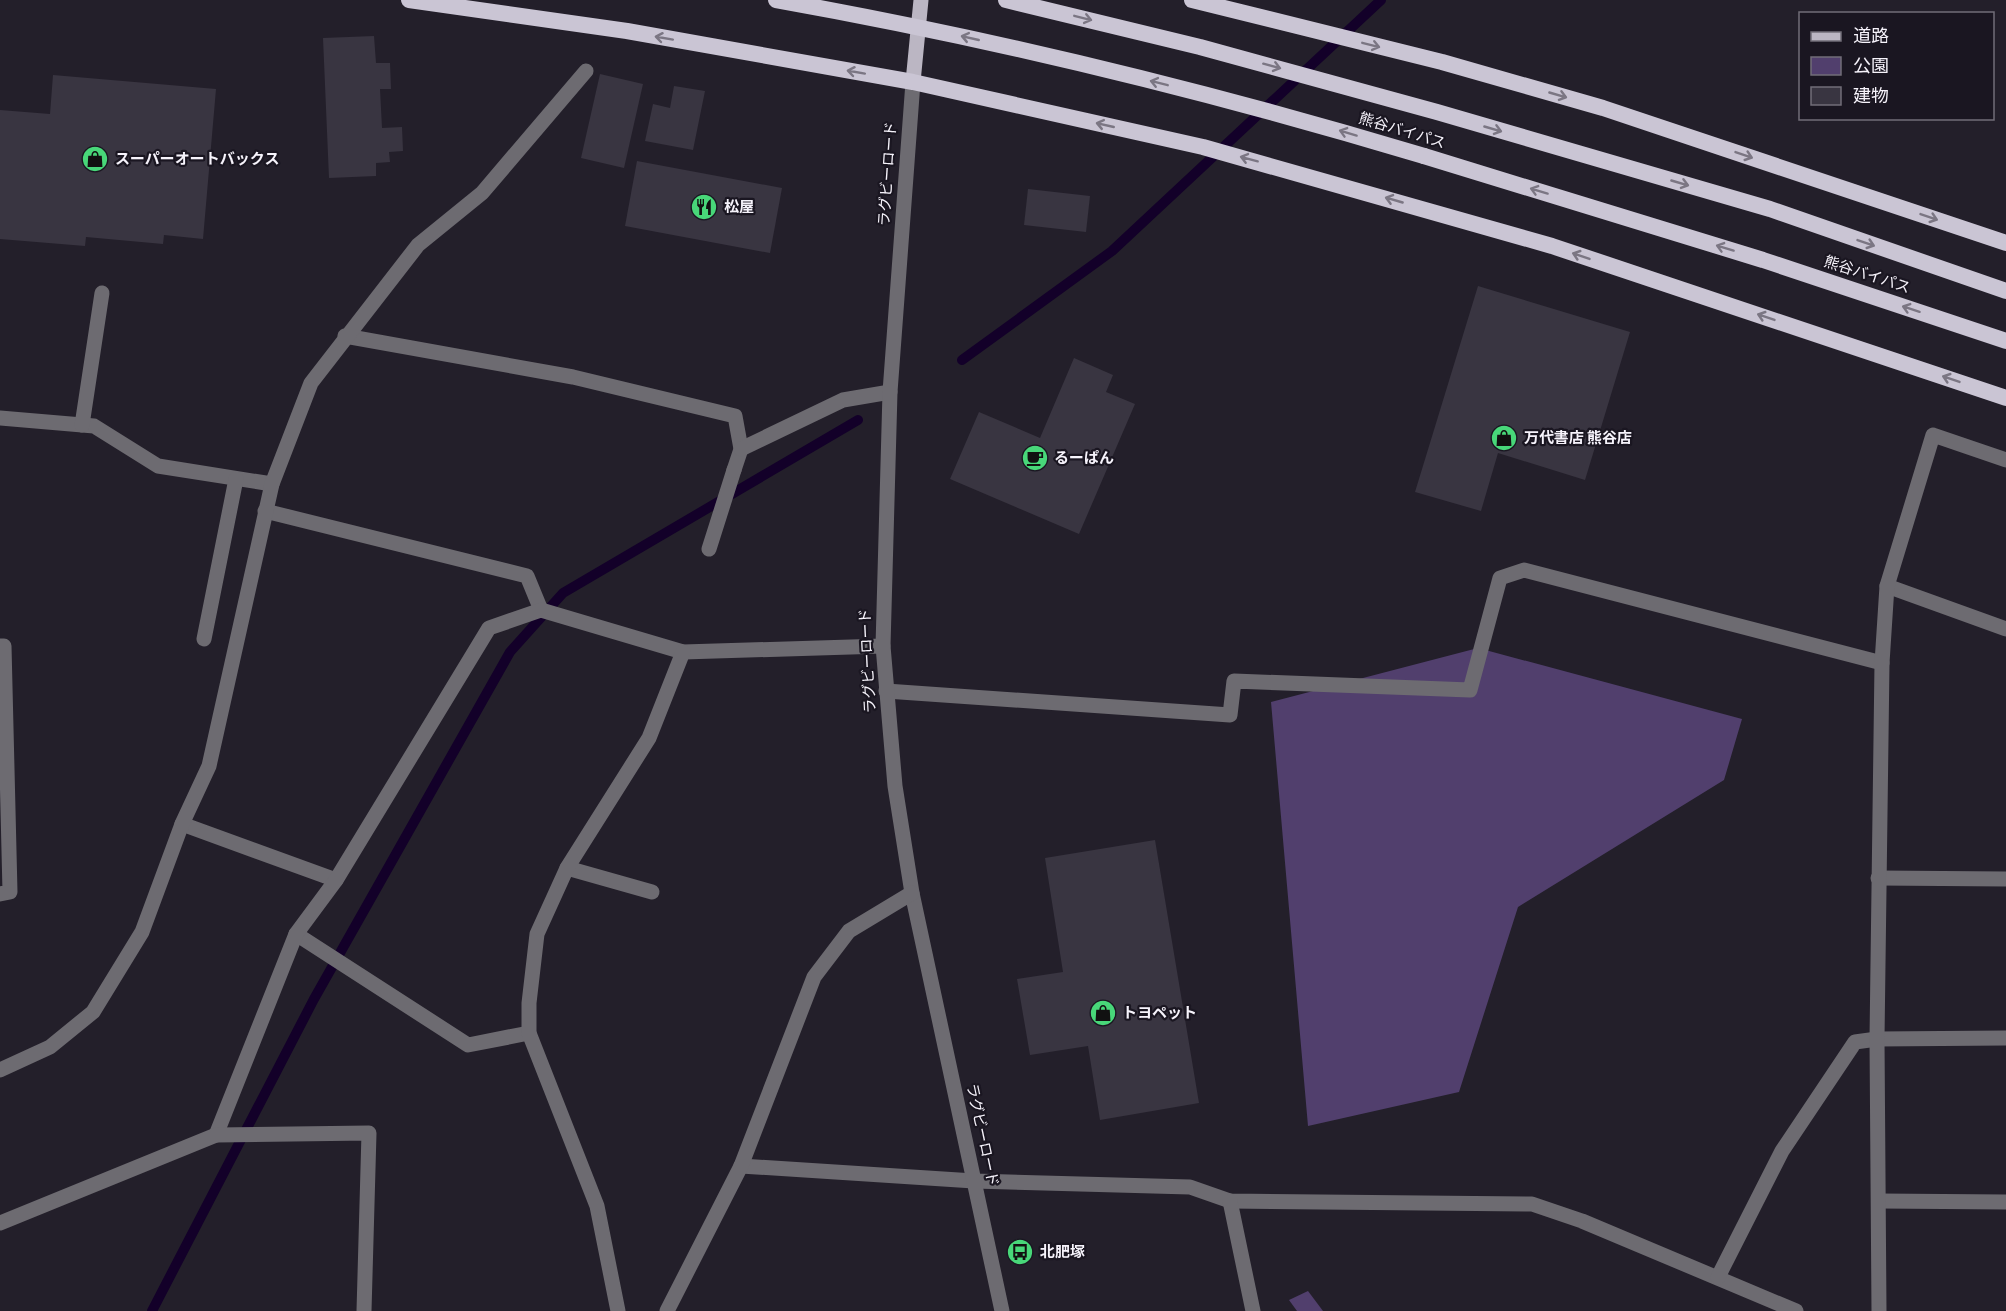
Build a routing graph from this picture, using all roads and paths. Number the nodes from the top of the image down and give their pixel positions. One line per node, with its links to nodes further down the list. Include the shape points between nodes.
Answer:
1 (409, 0): 7 (highway, one-way to 1, via 627,31)
2 (776, 0): 12 (highway, 熊谷バイパス, one-way to 2, bridge, via 1763,260 1311,122 1037,53)
3 (921, 0): 7 (main road, ラグビーロード)
4 (1006, 0): 9 (highway, 熊谷バイパス, one-way to 9, via 1200,47 1437,112 1770,209)
5 (1192, 0): 8 (highway, one-way to 8, via 1442,62 1602,108)
6 (586, 71): 11 (street, via 482,193 418,245)
7 (913, 82): 13 (street, ラグビーロード); 14 (highway, one-way to 7, via 1552,246 1203,147)
8 (2006, 243)
9 (2006, 291)
10 (102, 293): 16 (street)
11 (345, 336): 17 (street, via 573,377 735,416); 20 (street, via 311,383)
12 (2006, 341)
13 (890, 392): 17 (street, via 843,400); 28 (street, ラグビーロード)
14 (2006, 398)
15 (0, 418): 16 (street)
16 (82, 424): 19 (street, via 94,426 158,466)
17 (741, 449): 22 (street)
18 (2006, 460): 23 (street, via 1933,435)
19 (236, 479): 20 (street); 26 (street)
20 (272, 484): 21 (street)
21 (265, 511): 24 (street, via 527,576); 32 (street, via 209,766)
22 (709, 549)
23 (1887, 586): 25 (street); 30 (street)
24 (542, 610): 29 (street); 35 (street, via 489,628)
25 (2006, 629)
26 (204, 639)
27 (0, 646): 39 (street, via 4,646 10,892)
28 (883, 646): 29 (street); 31 (street, ラグビーロード)
29 (683, 652): 33 (street, via 650,738)
30 (1882, 663): 31 (street, via 1524,570 1500,578 1470,690 1234,681 1230,715); 34 (street)
31 (886, 690): 38 (street, ラグビーロード, via 895,786)
32 (182, 824): 35 (street); 44 (street, via 142,932 93,1012 50,1047)
33 (567, 868): 37 (street); 41 (street, via 537,934)
34 (1878, 878): 36 (street); 43 (street)
35 (336, 879): 40 (street)
36 (2006, 879)
37 (652, 892)
38 (912, 892): 46 (street, via 849,931 814,977); 47 (street, ラグビーロード)
39 (0, 894)
40 (296, 934): 41 (street, via 468,1045); 45 (street)
41 (529, 1033): 54 (street, via 597,1206)
42 (2006, 1038): 43 (street)
43 (1877, 1039): 49 (street); 52 (street, via 1856,1042 1782,1151)
44 (0, 1070)
45 (217, 1135): 51 (street); 53 (street, via 369,1133)
46 (741, 1166): 47 (street); 55 (street)
47 (974, 1181): 48 (street, via 1190,1187); 56 (street, ラグビーロード)
48 (1230, 1201): 52 (street, via 1532,1204); 57 (street)
49 (1880, 1201): 50 (street); 59 (street)
50 (2006, 1202)
51 (0, 1223)
52 (1719, 1276): 58 (street)
53 (364, 1311)
54 (618, 1311)
55 (667, 1311)
56 (1002, 1311)
57 (1253, 1311)
58 (1796, 1311)
59 (1879, 1311)

